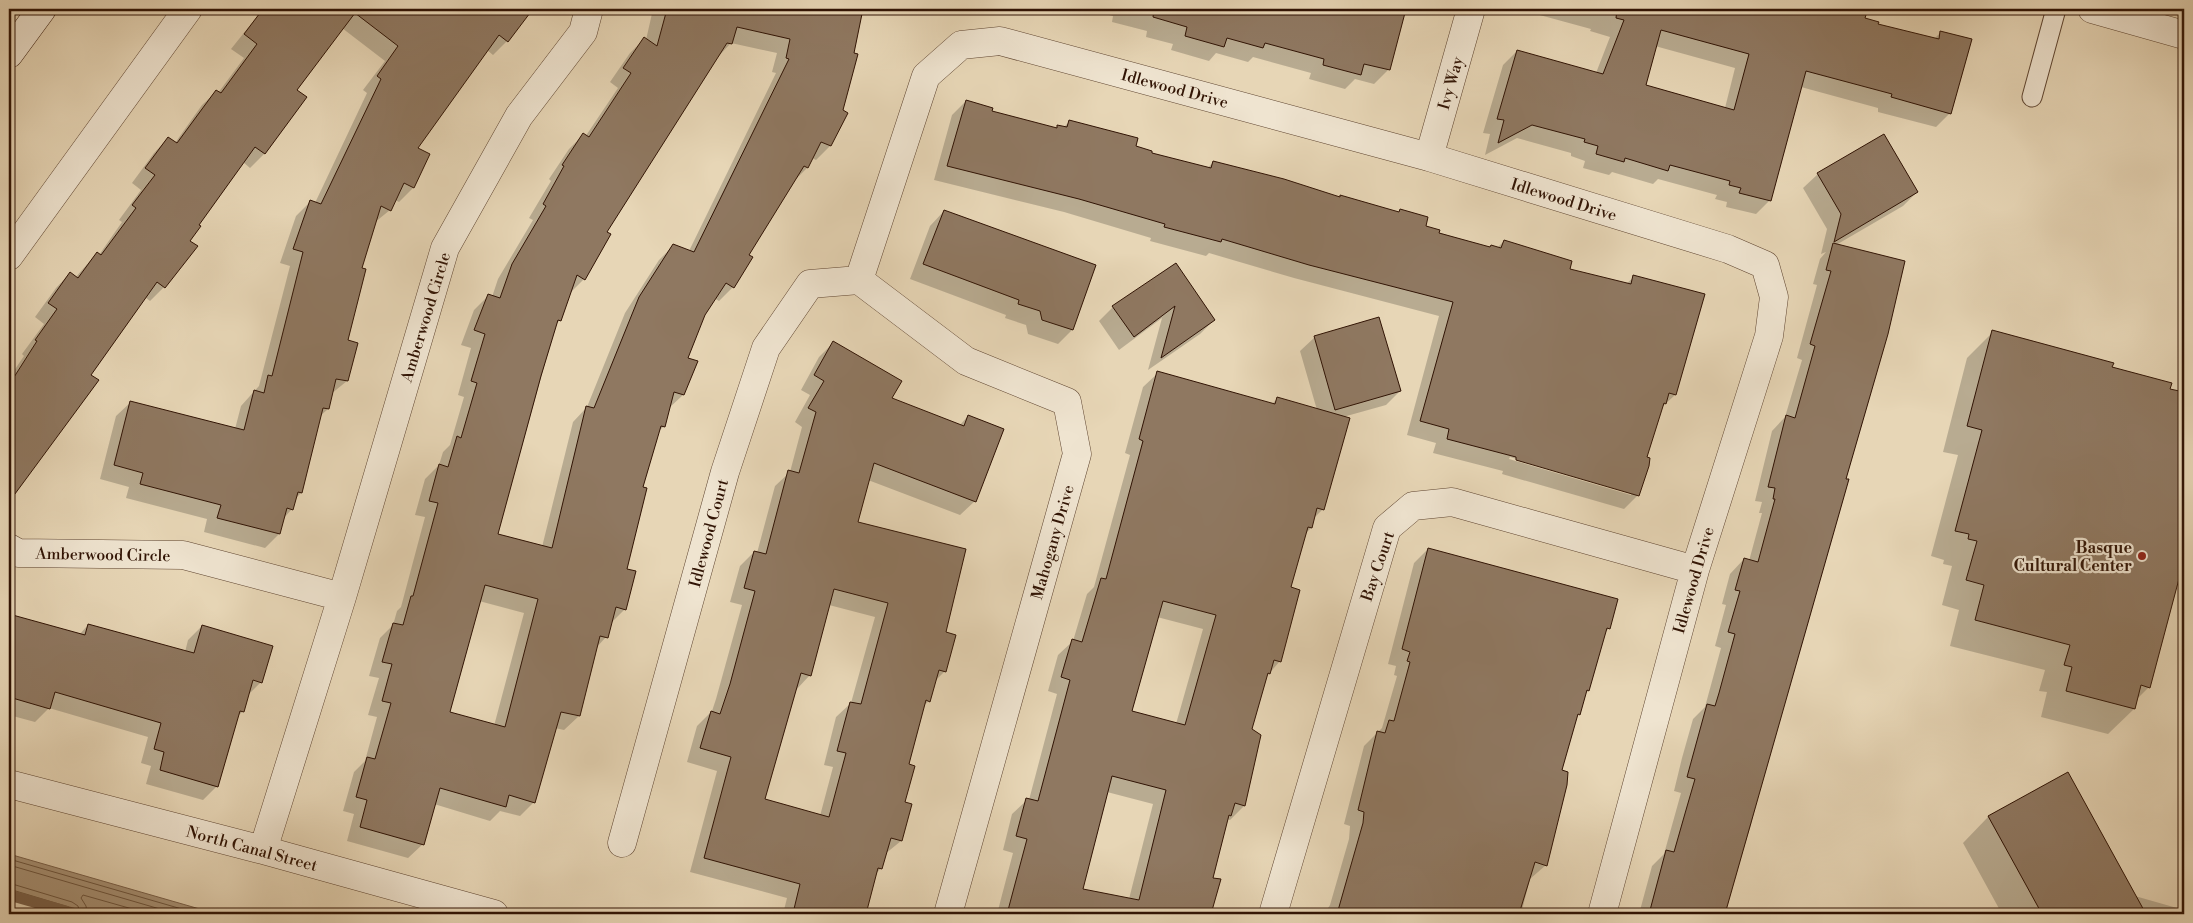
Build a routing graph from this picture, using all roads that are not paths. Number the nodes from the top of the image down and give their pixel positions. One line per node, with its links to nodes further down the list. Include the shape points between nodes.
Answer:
1 (42, 9): 8 (street)
2 (188, 9): 11 (street)
3 (589, 9): 15 (street, Amberwood Circle, via 583,32 520,116 445,248)
4 (1471, 9): 10 (street, Ivy Way)
5 (2056, 9): 9 (lane)
6 (2092, 9): 7 (street)
7 (2184, 35)
8 (9, 54)
9 (2032, 98)
10 (1429, 157): 12 (street, Idlewood Drive, via 1000,41 961,45 926,76); 14 (street, Idlewood Drive, via 1728,249 1765,264 1774,297 1769,336)
11 (9, 256)
12 (859, 280): 17 (street, Idlewood Court, via 810,284 766,348 725,472); 20 (street, Mahogany Drive, via 966,361 1067,402 1077,454)
13 (9, 548): 15 (street, Amberwood Circle, via 18,553 183,555)
14 (1695, 570): 21 (street, Bay Court, via 1452,502 1413,506 1387,528); 22 (street, Idlewood Drive)
15 (342, 597): 18 (street, Amberwood Circle)
16 (9, 784): 18 (street, North Canal Street)
17 (622, 843)
18 (263, 850): 19 (street, North Canal Street)
19 (494, 914)
20 (948, 914)
21 (1273, 914)
22 (1602, 914)

